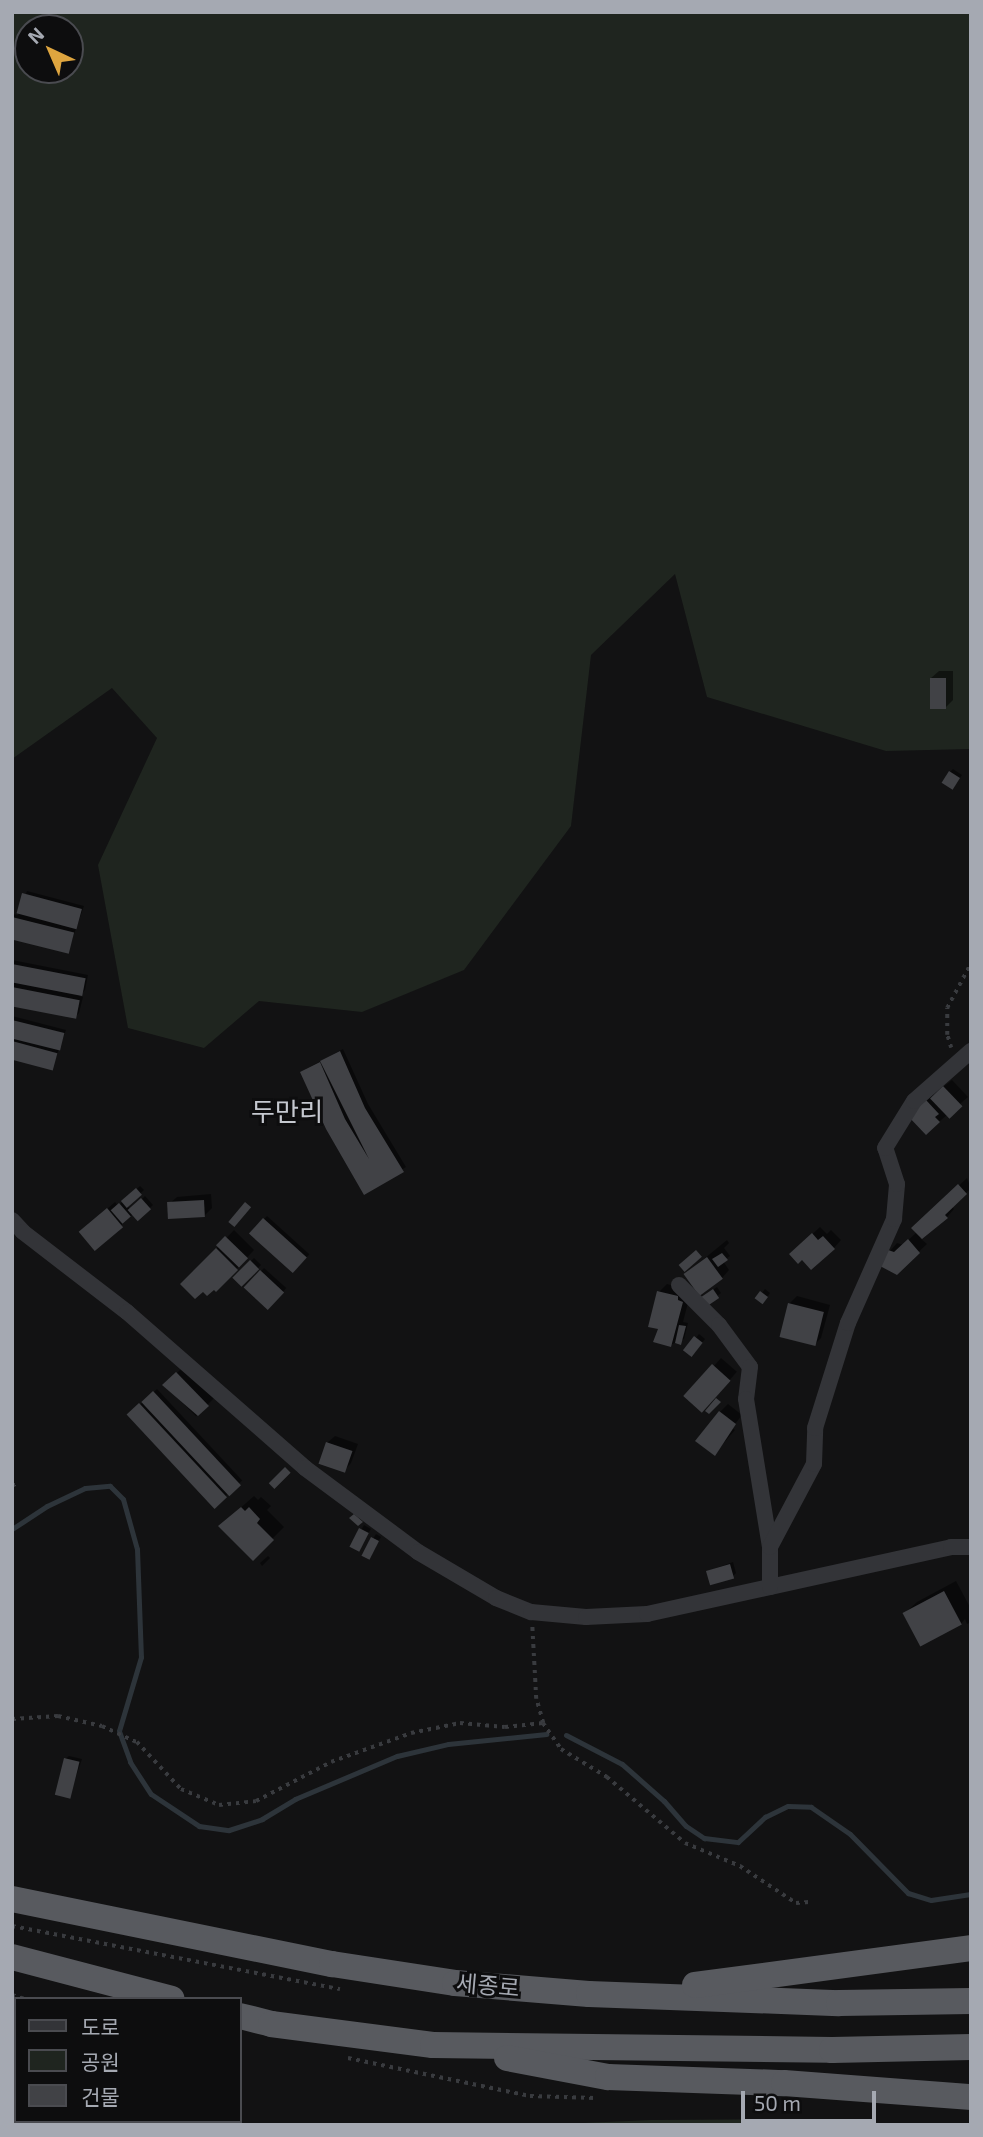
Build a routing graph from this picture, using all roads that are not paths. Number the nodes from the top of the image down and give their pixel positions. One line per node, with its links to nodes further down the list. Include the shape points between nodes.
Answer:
1 (971, 1051): 4 (street, via 914,1101 885,1148 897,1184 894,1219 848,1323 815,1428 814,1464)
2 (12, 1220): 6 (street, via 127,1312 304,1468 418,1552 496,1598 531,1612 586,1617 647,1614)
3 (679, 1285): 4 (street, via 719,1325 750,1367 746,1399)
4 (770, 1547): 6 (street)
5 (971, 1547): 6 (street, via 951,1547)
6 (769, 1587)
7 (12, 1899): 10 (highway, 세종로, via 332,1964 455,1983)
8 (971, 1948): 10 (highway, via 722,1982)
9 (12, 1957): 11 (highway)
10 (589, 1994): 12 (highway, 세종로, via 839,2003)
11 (164, 1997)
12 (971, 2001)
13 (242, 2017): 14 (highway)
14 (433, 2045): 15 (highway, via 832,2050); 16 (highway, via 608,2077 784,2083)
15 (971, 2047)
16 (971, 2097)

